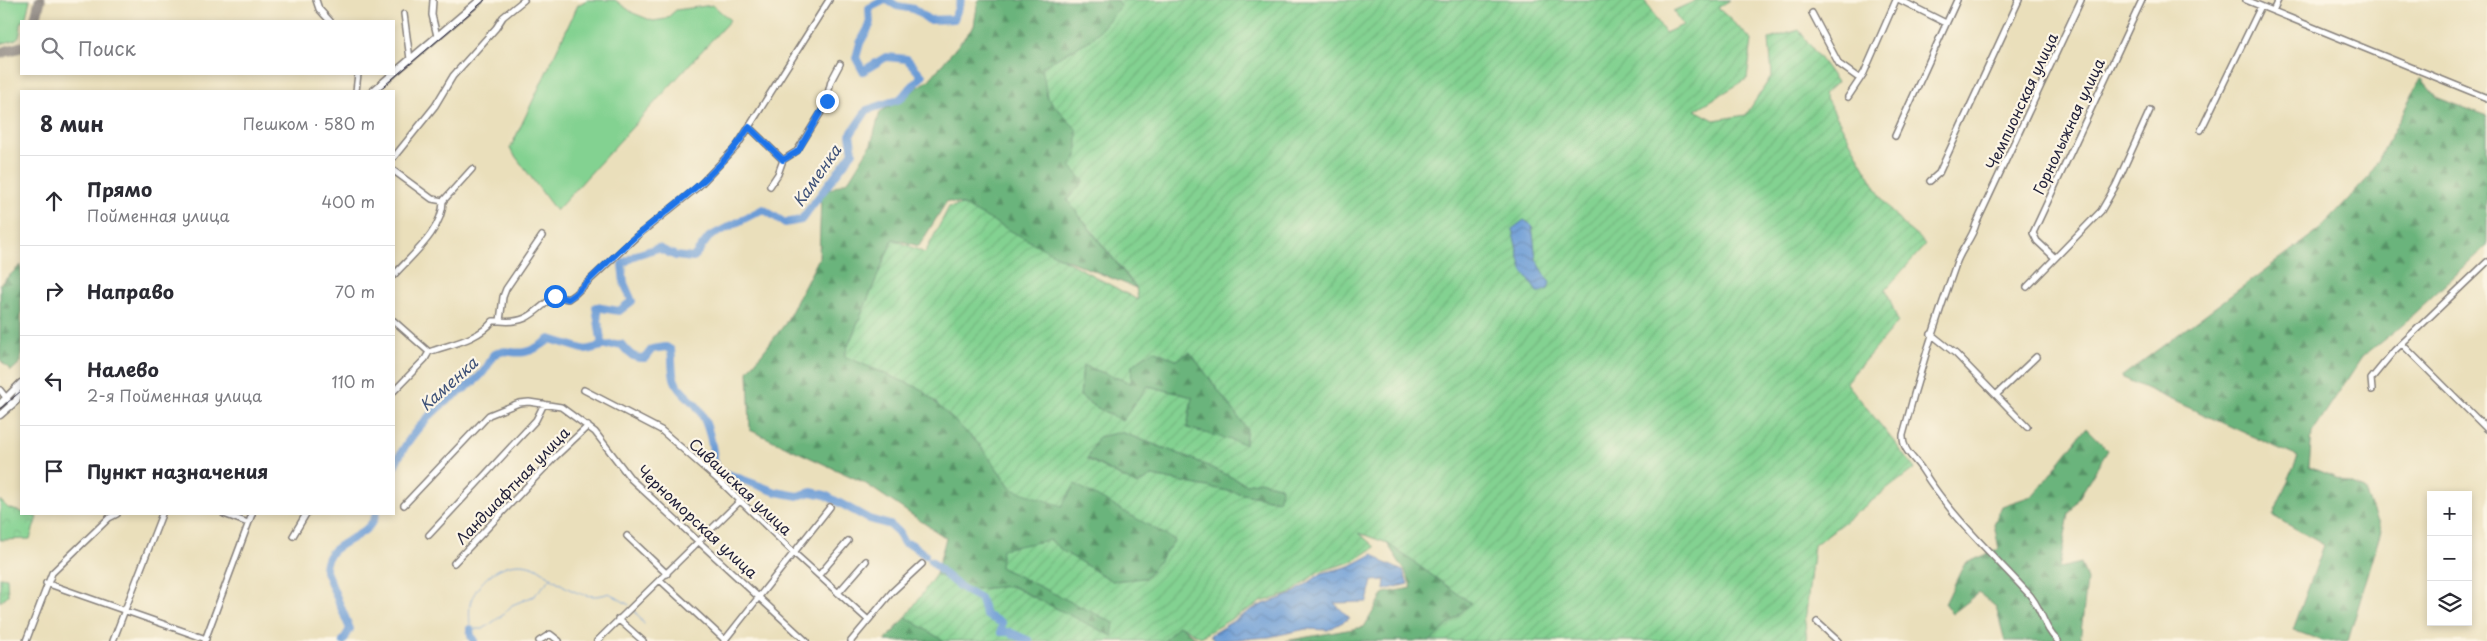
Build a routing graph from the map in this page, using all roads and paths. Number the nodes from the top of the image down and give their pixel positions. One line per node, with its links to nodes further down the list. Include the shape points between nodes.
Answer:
1 (316, 0): 17 (street)
2 (433, 0): 19 (street, via 432,15)
3 (480, 0): 19 (main road)
4 (524, 0): 34 (street, via 503,17 453,76 435,106)
5 (829, 0): 31 (street)
6 (1898, 0): 18 (street); 25 (street)
7 (1957, 0): 18 (street)
8 (2019, 0): 38 (street, via 1939,173)
9 (2081, 0): 48 (street, Чемпионская улица, via 1976,224 1973,237 1958,257)
10 (2142, 0): 42 (street, Горнолыжная улица, via 2033,233)
11 (2246, 0): 13 (street)
12 (2278, 0): 14 (street)
13 (2261, 6): 14 (street); 32 (street)
14 (2272, 11): 29 (street)
15 (1812, 13): 25 (street, via 1839,64)
16 (404, 14): 20 (street)
17 (329, 20)
18 (1946, 23): 33 (street)
19 (437, 36): 20 (main road)
20 (410, 59): 22 (main road)
21 (840, 64): 35 (street, via 831,81 825,106 798,151)
22 (395, 71)
23 (358, 75): 26 (street)
24 (391, 75): 27 (main road)
25 (1860, 79): 28 (street)
26 (356, 90)
27 (374, 90)
28 (1848, 97)
29 (2487, 98)
30 (2150, 110): 42 (street, via 2101,211)
31 (749, 127): 35 (street); 46 (street, via 737,146 699,186 637,236 575,294 568,299 555,296 517,322)
32 (2201, 130)
33 (1895, 136)
34 (395, 156)
35 (783, 160): 39 (street)
36 (472, 169): 40 (street)
37 (395, 172): 40 (street, via 432,199)
38 (1930, 182)
39 (770, 186)
40 (443, 201): 44 (street, via 443,210 430,234)
41 (542, 236): 46 (street, via 506,289)
42 (2054, 257): 45 (street)
43 (2487, 262): 49 (street)
44 (395, 273)
45 (2027, 287)
46 (500, 321): 50 (street, via 493,321 476,336)
47 (395, 322): 50 (street)
48 (1931, 334): 58 (street, via 1956,354); 96 (street, Чемпионская улица, via 1902,445 1950,508 2031,595)
49 (2402, 344): 57 (street, via 2371,379); 66 (street)
50 (429, 352): 54 (street, via 426,359)
51 (2036, 358): 58 (street)
52 (20, 384): 59 (main road)
53 (20, 389): 62 (main road)
54 (395, 389)
55 (0, 390): 59 (street)
56 (584, 390): 67 (street, Сивашская улица, via 661,430)
57 (2372, 390)
58 (1996, 395): 65 (street)
59 (7, 398): 60 (main road); 62 (street)
60 (0, 404)
61 (544, 404): 64 (street, Черноморская улица, via 561,407); 68 (street, Черноморская улица, via 519,403 489,415); 76 (street, via 536,420)
62 (12, 405): 63 (main road)
63 (0, 415)
64 (588, 426): 80 (street, Черноморская улица, via 631,479); 83 (street, Ландшафтная улица)
65 (2027, 427)
66 (2487, 429)
67 (740, 501): 80 (street); 81 (street, Сивашская улица)
68 (404, 504)
69 (830, 507): 81 (street)
70 (162, 515): 91 (street)
71 (226, 515): 75 (street)
72 (252, 515): 75 (street)
73 (305, 515): 77 (street)
74 (107, 516): 88 (street)
75 (248, 524): 95 (street)
76 (428, 535)
77 (292, 536)
78 (628, 536): 85 (street)
79 (848, 541): 86 (street)
80 (700, 542): 85 (street); 90 (street, Черноморская улица)
81 (793, 552): 86 (street, Сивашская улица); 90 (street)
82 (866, 561): 89 (street)
83 (454, 563)
84 (922, 564): 93 (street)
85 (667, 574): 87 (street)
86 (819, 575): 89 (street, Сивашская улица)
87 (660, 580): 92 (street); 103 (street)
88 (46, 583): 91 (street); 97 (street)
89 (838, 593): 93 (street, Сивашская улица)
90 (759, 596): 103 (street); 104 (street, Черноморская улица)
91 (124, 611): 95 (street); 98 (street)
92 (618, 619): 101 (street); 102 (street)
93 (867, 619): 105 (street)
94 (1817, 622): 106 (street)
95 (205, 640)
96 (2056, 640)
97 (26, 641)
98 (113, 641)
99 (540, 641): 100 (street, via 550,634)
100 (559, 641)
101 (597, 641)
102 (643, 641)
103 (725, 641)
104 (806, 641)
105 (851, 641)
106 (1838, 641)

